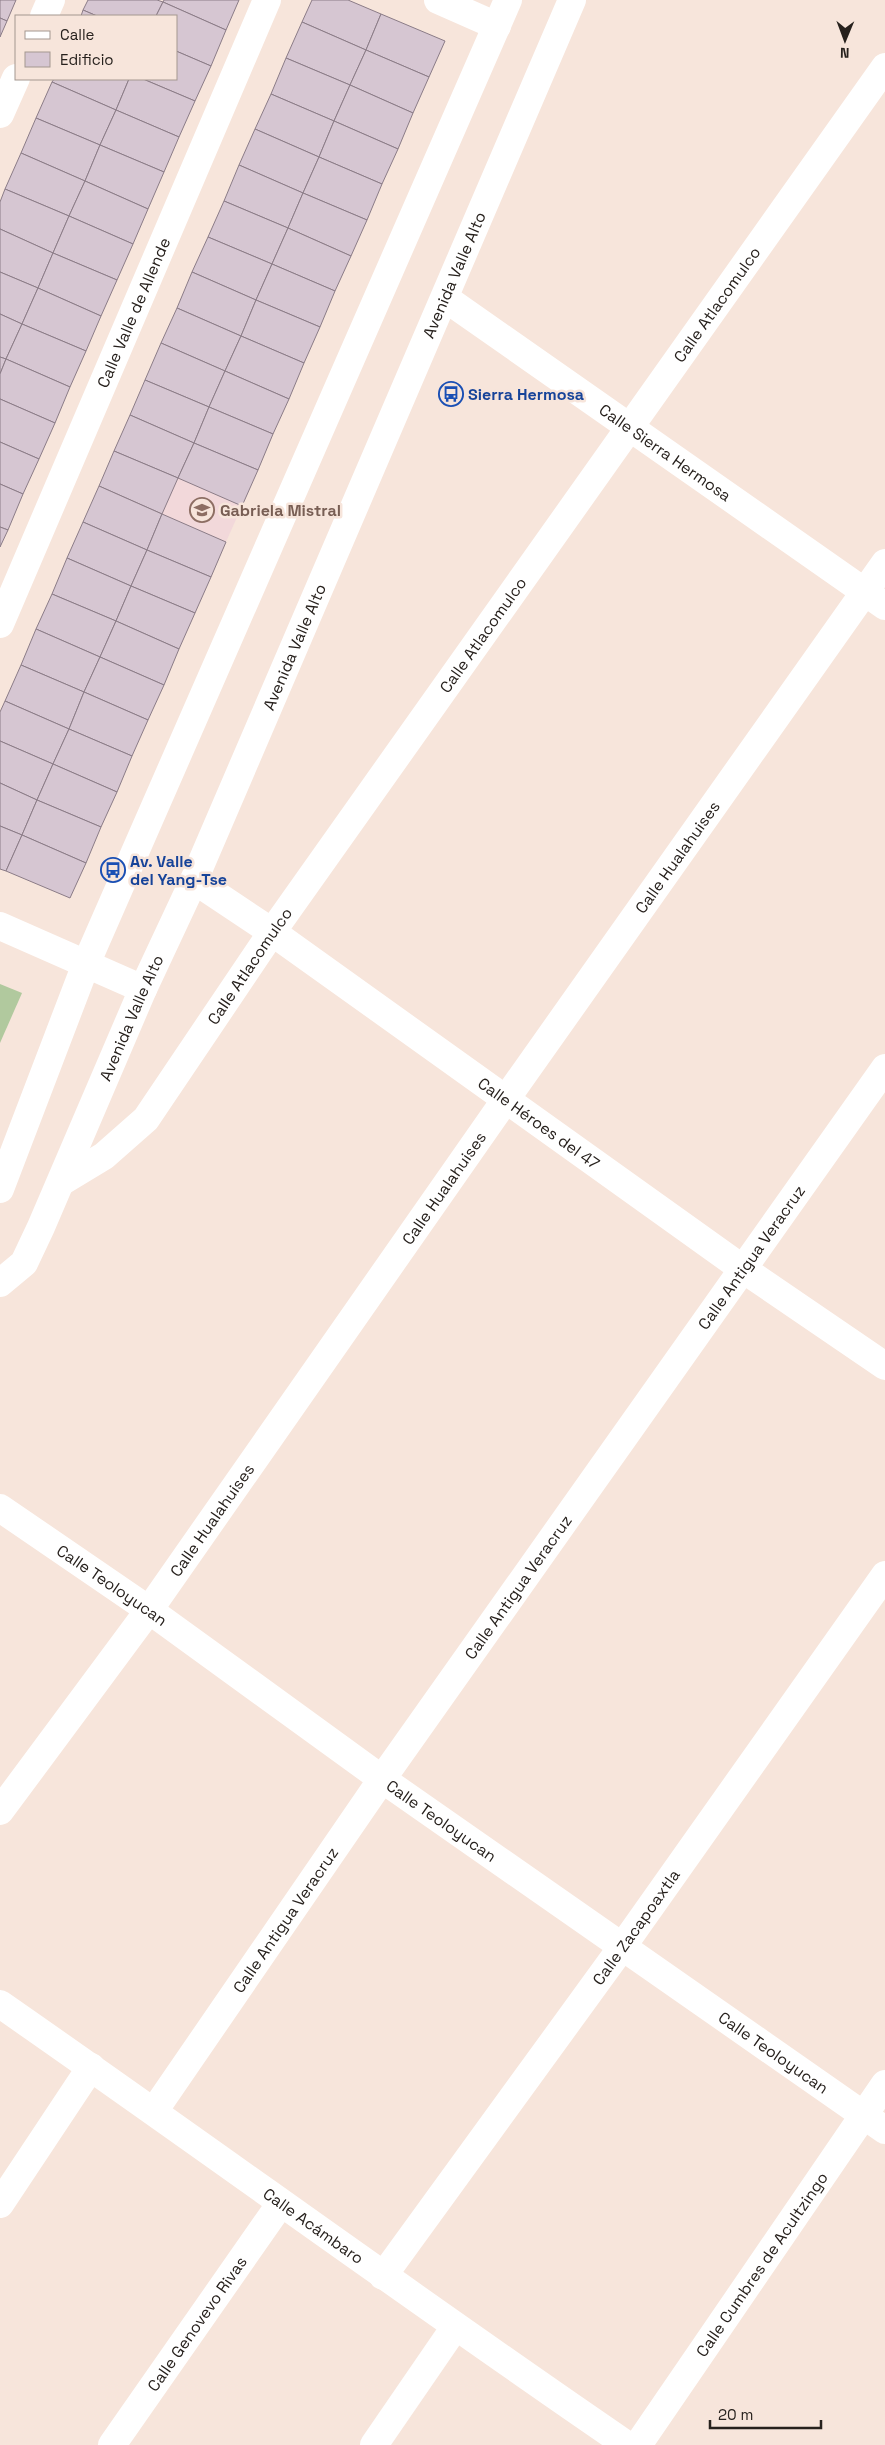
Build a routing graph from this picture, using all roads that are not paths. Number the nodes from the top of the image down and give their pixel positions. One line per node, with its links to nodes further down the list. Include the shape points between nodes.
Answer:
1 (51, 0): 6 (street)
2 (267, 0): 15 (street, Calle Valle de Allende)
3 (438, 0): 7 (street)
4 (508, 0): 7 (street)
5 (572, 0): 11 (street, Avenida Valle Alto)
6 (44, 15)
7 (497, 26): 19 (street)
8 (885, 67): 12 (street, Calle Atlacomulco)
9 (15, 80): 10 (street)
10 (0, 114)
11 (445, 298): 12 (street, Calle Sierra Hermosa); 16 (street, Avenida Valle Alto)
12 (630, 428): 14 (street, Calle Sierra Hermosa); 18 (street, Calle Atlacomulco)
13 (885, 563): 14 (street, Calle Hualahuises)
14 (875, 598): 22 (street, Calle Hualahuises)
15 (0, 624)
16 (194, 880): 18 (street, Calle Héroes del 47); 20 (street, Avenida Valle Alto)
17 (0, 926): 19 (street)
18 (272, 932): 22 (street, Calle Héroes del 47); 23 (street, Calle Atlacomulco, via 146,1119 104,1156)
19 (86, 964): 20 (street); 24 (street)
20 (143, 989): 23 (street, Avenida Valle Alto)
21 (885, 1068): 26 (street, Calle Antigua Veracruz)
22 (506, 1100): 26 (street, Calle Héroes del 47); 31 (street, Calle Hualahuises)
23 (61, 1182): 25 (street, Avenida Valle Alto)
24 (0, 1189)
25 (12, 1258): 27 (street, Avenida Valle Alto)
26 (743, 1269): 28 (street, Calle Héroes del 47); 32 (street, Calle Antigua Veracruz)
27 (0, 1283)
28 (885, 1366)
29 (0, 1508): 31 (street, Calle Teoloyucan)
30 (885, 1575): 34 (street, Calle Zacapoaxtla)
31 (149, 1610): 32 (street, Calle Teoloyucan); 33 (street, Calle Hualahuises)
32 (382, 1779): 34 (street, Calle Teoloyucan); 38 (street, Calle Antigua Veracruz)
33 (0, 1811)
34 (622, 1947): 39 (street, Calle Teoloyucan); 42 (street, Calle Zacapoaxtla)
35 (0, 2004): 36 (street, Calle Acámbaro)
36 (91, 2067): 38 (street, Calle Acámbaro); 41 (street)
37 (885, 2084): 39 (street, Calle Cumbres de Acultzingo)
38 (154, 2111): 40 (street, Calle Acámbaro)
39 (874, 2122): 47 (street, Calle Cumbres de Acultzingo)
40 (281, 2203): 42 (street, Calle Acámbaro); 44 (street, Calle Genovevo Rivas)
41 (0, 2204)
42 (383, 2276): 43 (street, Calle Acámbaro)
43 (455, 2328): 45 (street); 46 (street, Calle Acámbaro)
44 (112, 2445)
45 (374, 2445)
46 (627, 2445)
47 (638, 2445)

